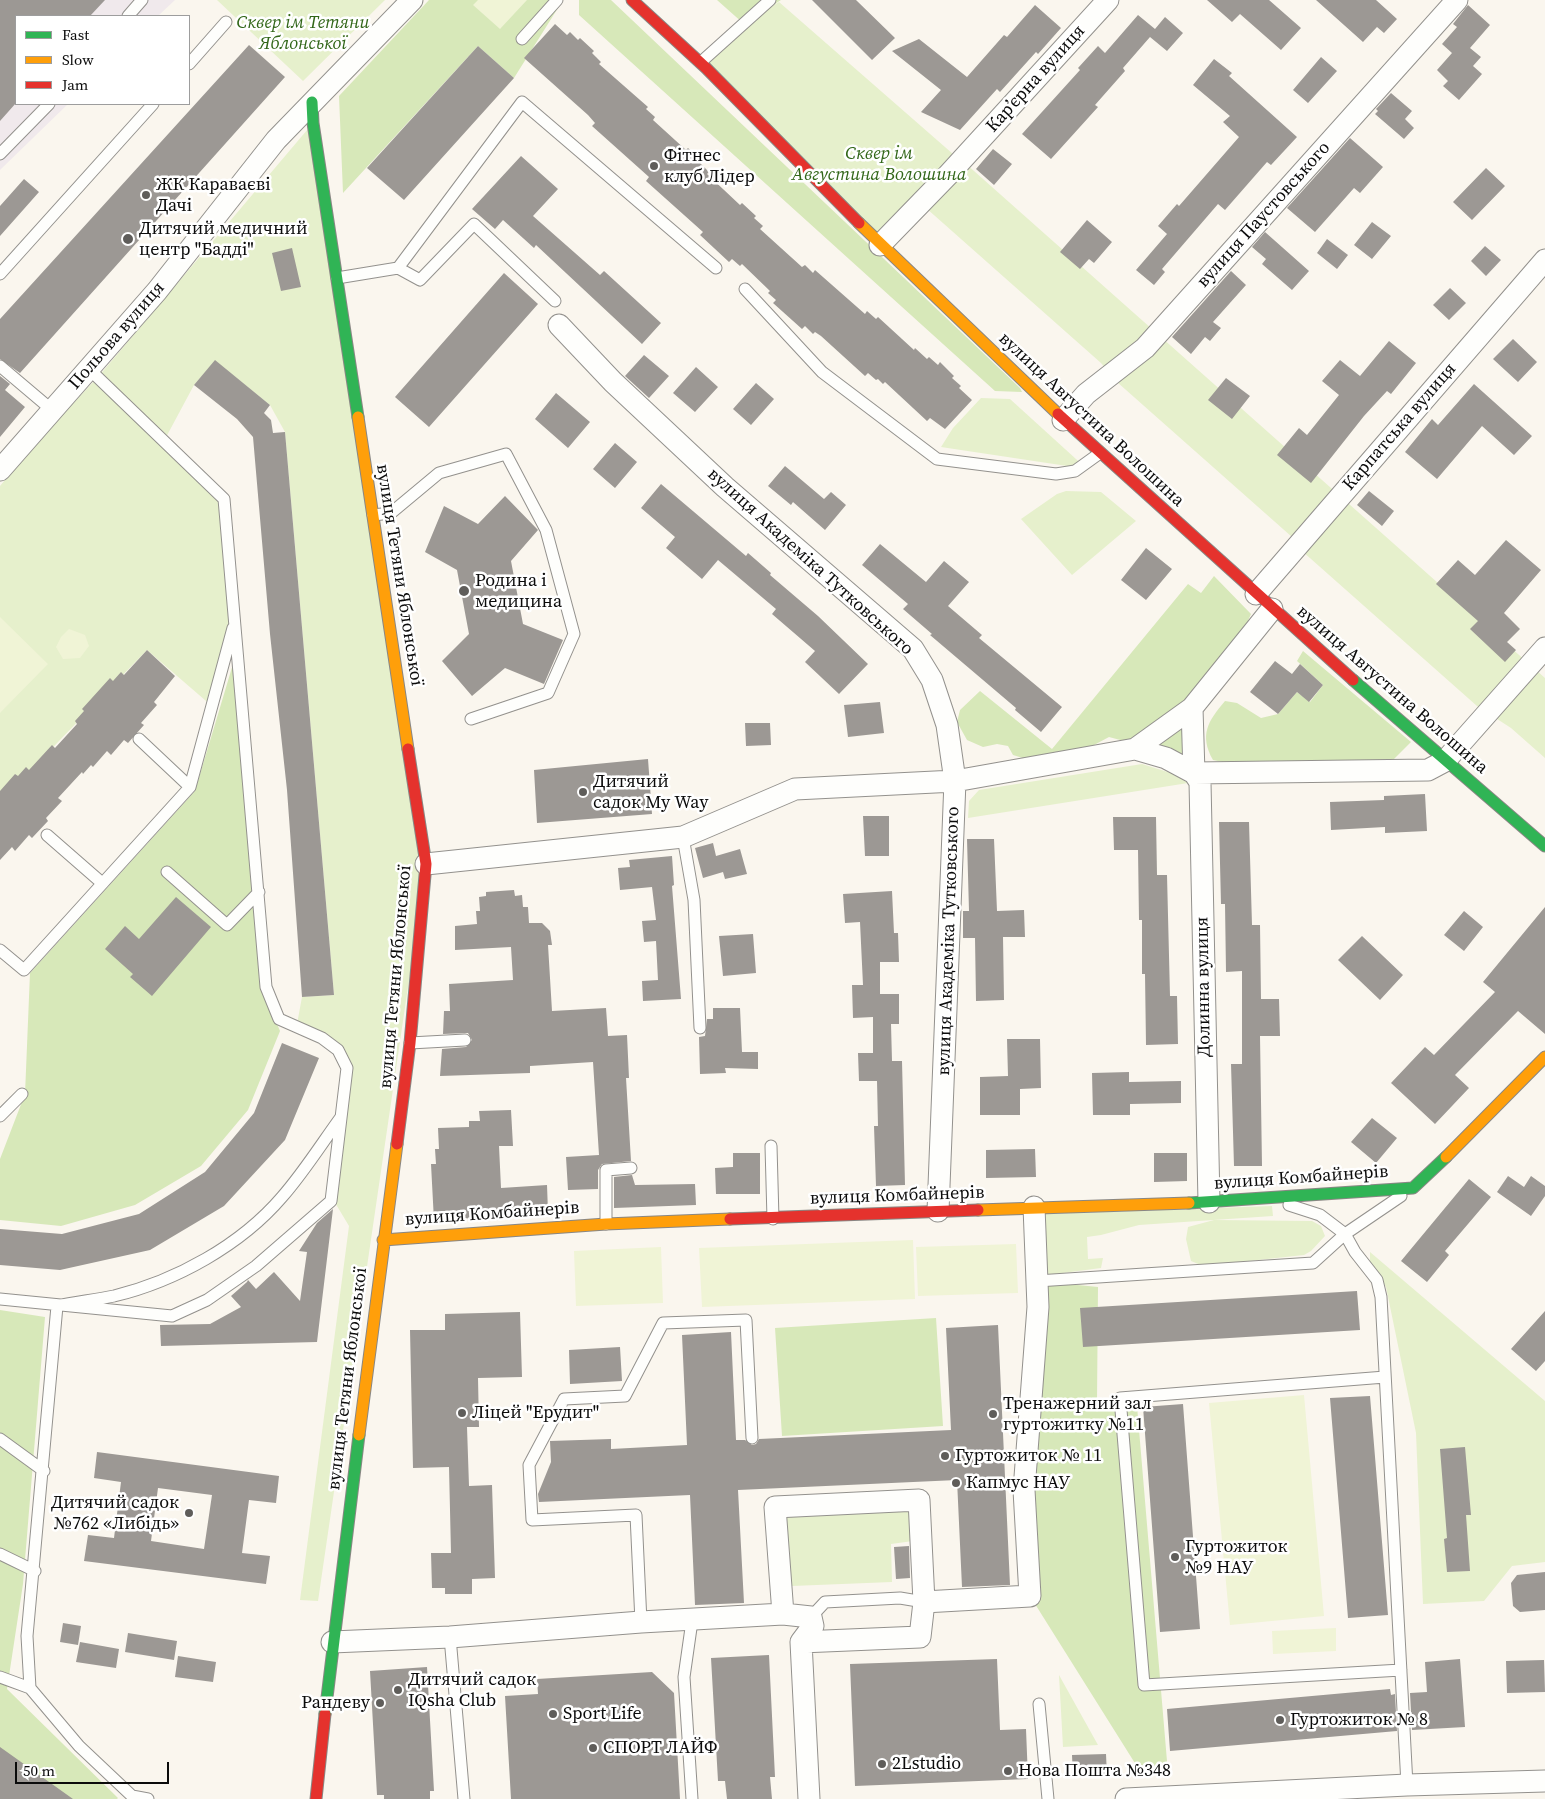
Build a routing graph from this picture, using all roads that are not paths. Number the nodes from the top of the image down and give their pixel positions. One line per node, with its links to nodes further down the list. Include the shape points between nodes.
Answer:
1 (142, 0): 8 (lane)
2 (412, 0): 13 (street, Польова вулиця)
3 (557, 0): 10 (lane)
4 (632, 0): 11 (street, вулиця Августина Волошина)
5 (770, 0): 11 (lane)
6 (1108, 0): 17 (street, Карʼєрна вулиця, via 948,176)
7 (1456, 0): 29 (street, вулиця Паустовського, via 1145,348 1086,394)
8 (129, 15)
9 (226, 22): 12 (lane)
10 (522, 39)
11 (701, 62): 17 (street, вулиця Августина Волошина)
12 (190, 63)
13 (312, 102): 22 (street, вулиця Тетяни Яблонської); 27 (street, Польова вулиця, via 276,140 157,291)
14 (48, 105): 16 (lane)
15 (152, 105): 21 (lane)
16 (0, 154)
17 (880, 245): 29 (street, вулиця Августина Волошина)
18 (1545, 260): 33 (street, Карпатська вулиця)
19 (398, 268): 20 (lane, via 522,102); 22 (lane); 24 (lane, via 420,280 474,224)
20 (716, 268)
21 (0, 274)
22 (337, 278): 32 (street, вулиця Тетяни Яблонської)
23 (745, 289): 30 (lane, via 822,372 937,459 1056,474 1075,471)
24 (555, 301)
25 (559, 325): 43 (street, вулиця Академіка Тутковського, via 613,382 725,487 912,650 932,680 947,725)
26 (0, 366): 28 (lane)
27 (89, 369): 28 (street, Польова вулиця); 35 (lane, via 224,499)
28 (52, 410): 31 (street, Польова вулиця)
29 (1063, 420): 30 (street, вулиця Августина Волошина)
30 (1100, 453): 33 (street, вулиця Августина Волошина)
31 (0, 470)
32 (371, 516): 38 (lane, via 392,513 439,473 506,454 546,530 574,634 548,693); 48 (street, вулиця Тетяни Яблонської)
33 (1256, 594): 34 (street, вулиця Августина Волошина)
34 (1272, 609): 37 (street); 41 (street, вулиця Августина Волошина)
35 (236, 619): 44 (lane); 51 (lane)
36 (1545, 648): 41 (street)
37 (1192, 708): 40 (street); 42 (street, Долинна вулиця)
38 (471, 719)
39 (139, 739): 44 (lane)
40 (1135, 749): 42 (street, via 1166,758); 43 (street)
41 (1445, 761): 42 (street, via 1428,770); 47 (street, вулиця Августина Волошина)
42 (1194, 773): 64 (street, Долинна вулиця, via 1200,782)
43 (955, 780): 46 (street, via 796,789); 66 (street, вулиця Академіка Тутковського)
44 (190, 787): 50 (lane)
45 (46, 834): 50 (lane)
46 (683, 837): 48 (street); 53 (lane, via 694,900)
47 (1545, 846)
48 (426, 864): 55 (street, вулиця Тетяни Яблонської)
49 (167, 872): 51 (lane, via 227,925)
50 (102, 883): 52 (lane, via 24,970)
51 (258, 892): 59 (lane, via 266,987 280,1019 322,1038 338,1050 347,1068)
52 (0, 950)
53 (700, 1028)
54 (465, 1040): 55 (lane)
55 (410, 1043): 70 (street, вулиця Тетяни Яблонської)
56 (1545, 1057): 62 (street)
57 (22, 1094): 58 (lane)
58 (0, 1116)
59 (342, 1116): 73 (lane, via 282,1197 250,1230 157,1282 114,1296); 73 (lane, via 331,1200 256,1266 207,1300 172,1316)
60 (771, 1146): 67 (lane)
61 (631, 1168): 68 (lane, via 606,1170)
62 (1413, 1188): 63 (street, вулиця Комбайнерів); 69 (lane)
63 (1268, 1198): 64 (street, вулиця Комбайнерів); 69 (lane, via 1320,1215)
64 (1209, 1202): 65 (street, вулиця Комбайнерів)
65 (1034, 1207): 66 (street, вулиця Комбайнерів); 71 (street)
66 (938, 1211): 67 (street, вулиця Комбайнерів)
67 (773, 1218): 68 (street, вулиця Комбайнерів)
68 (606, 1224): 70 (street, вулиця Комбайнерів)
69 (1345, 1234): 71 (lane, via 1313,1263); 74 (lane, via 1377,1280 1381,1297)
70 (383, 1240): 86 (street, вулиця Тетяни Яблонської)
71 (1037, 1281): 80 (street, via 1038,1307 1024,1490 1030,1596)
72 (0, 1299): 73 (lane)
73 (58, 1306): 77 (lane)
74 (1385, 1377): 88 (lane); 88 (lane, via 1120,1398 1144,1685)
75 (752, 1438): 84 (lane, via 746,1320 663,1323 625,1396 564,1399 529,1465 532,1520 636,1515)
76 (0, 1439): 77 (lane)
77 (44, 1471): 79 (lane)
78 (0, 1554): 79 (lane)
79 (35, 1571): 90 (lane, via 27,1636)
80 (924, 1602): 81 (street, via 919,1500 775,1507); 82 (lane, via 900,1598 825,1602); 87 (street, via 920,1636)
81 (783, 1614): 82 (street); 83 (street)
82 (811, 1617): 87 (street, via 813,1626)
83 (692, 1621): 84 (street); 98 (lane, via 684,1677)
84 (642, 1622): 85 (street)
85 (450, 1637): 86 (street); 97 (lane)
86 (332, 1642): 96 (street, вулиця Тетяни Яблонської)
87 (801, 1642): 99 (street)
88 (1401, 1670): 93 (lane)
89 (0, 1677): 90 (lane)
90 (30, 1688): 94 (lane, via 78,1746)
91 (1039, 1704): 100 (lane)
92 (1545, 1781): 93 (street)
93 (1407, 1785): 101 (street)
94 (130, 1797): 95 (lane)
95 (148, 1799)
96 (316, 1799)
97 (464, 1799)
98 (692, 1799)
99 (809, 1799)
100 (1048, 1799)
101 (1126, 1799)

